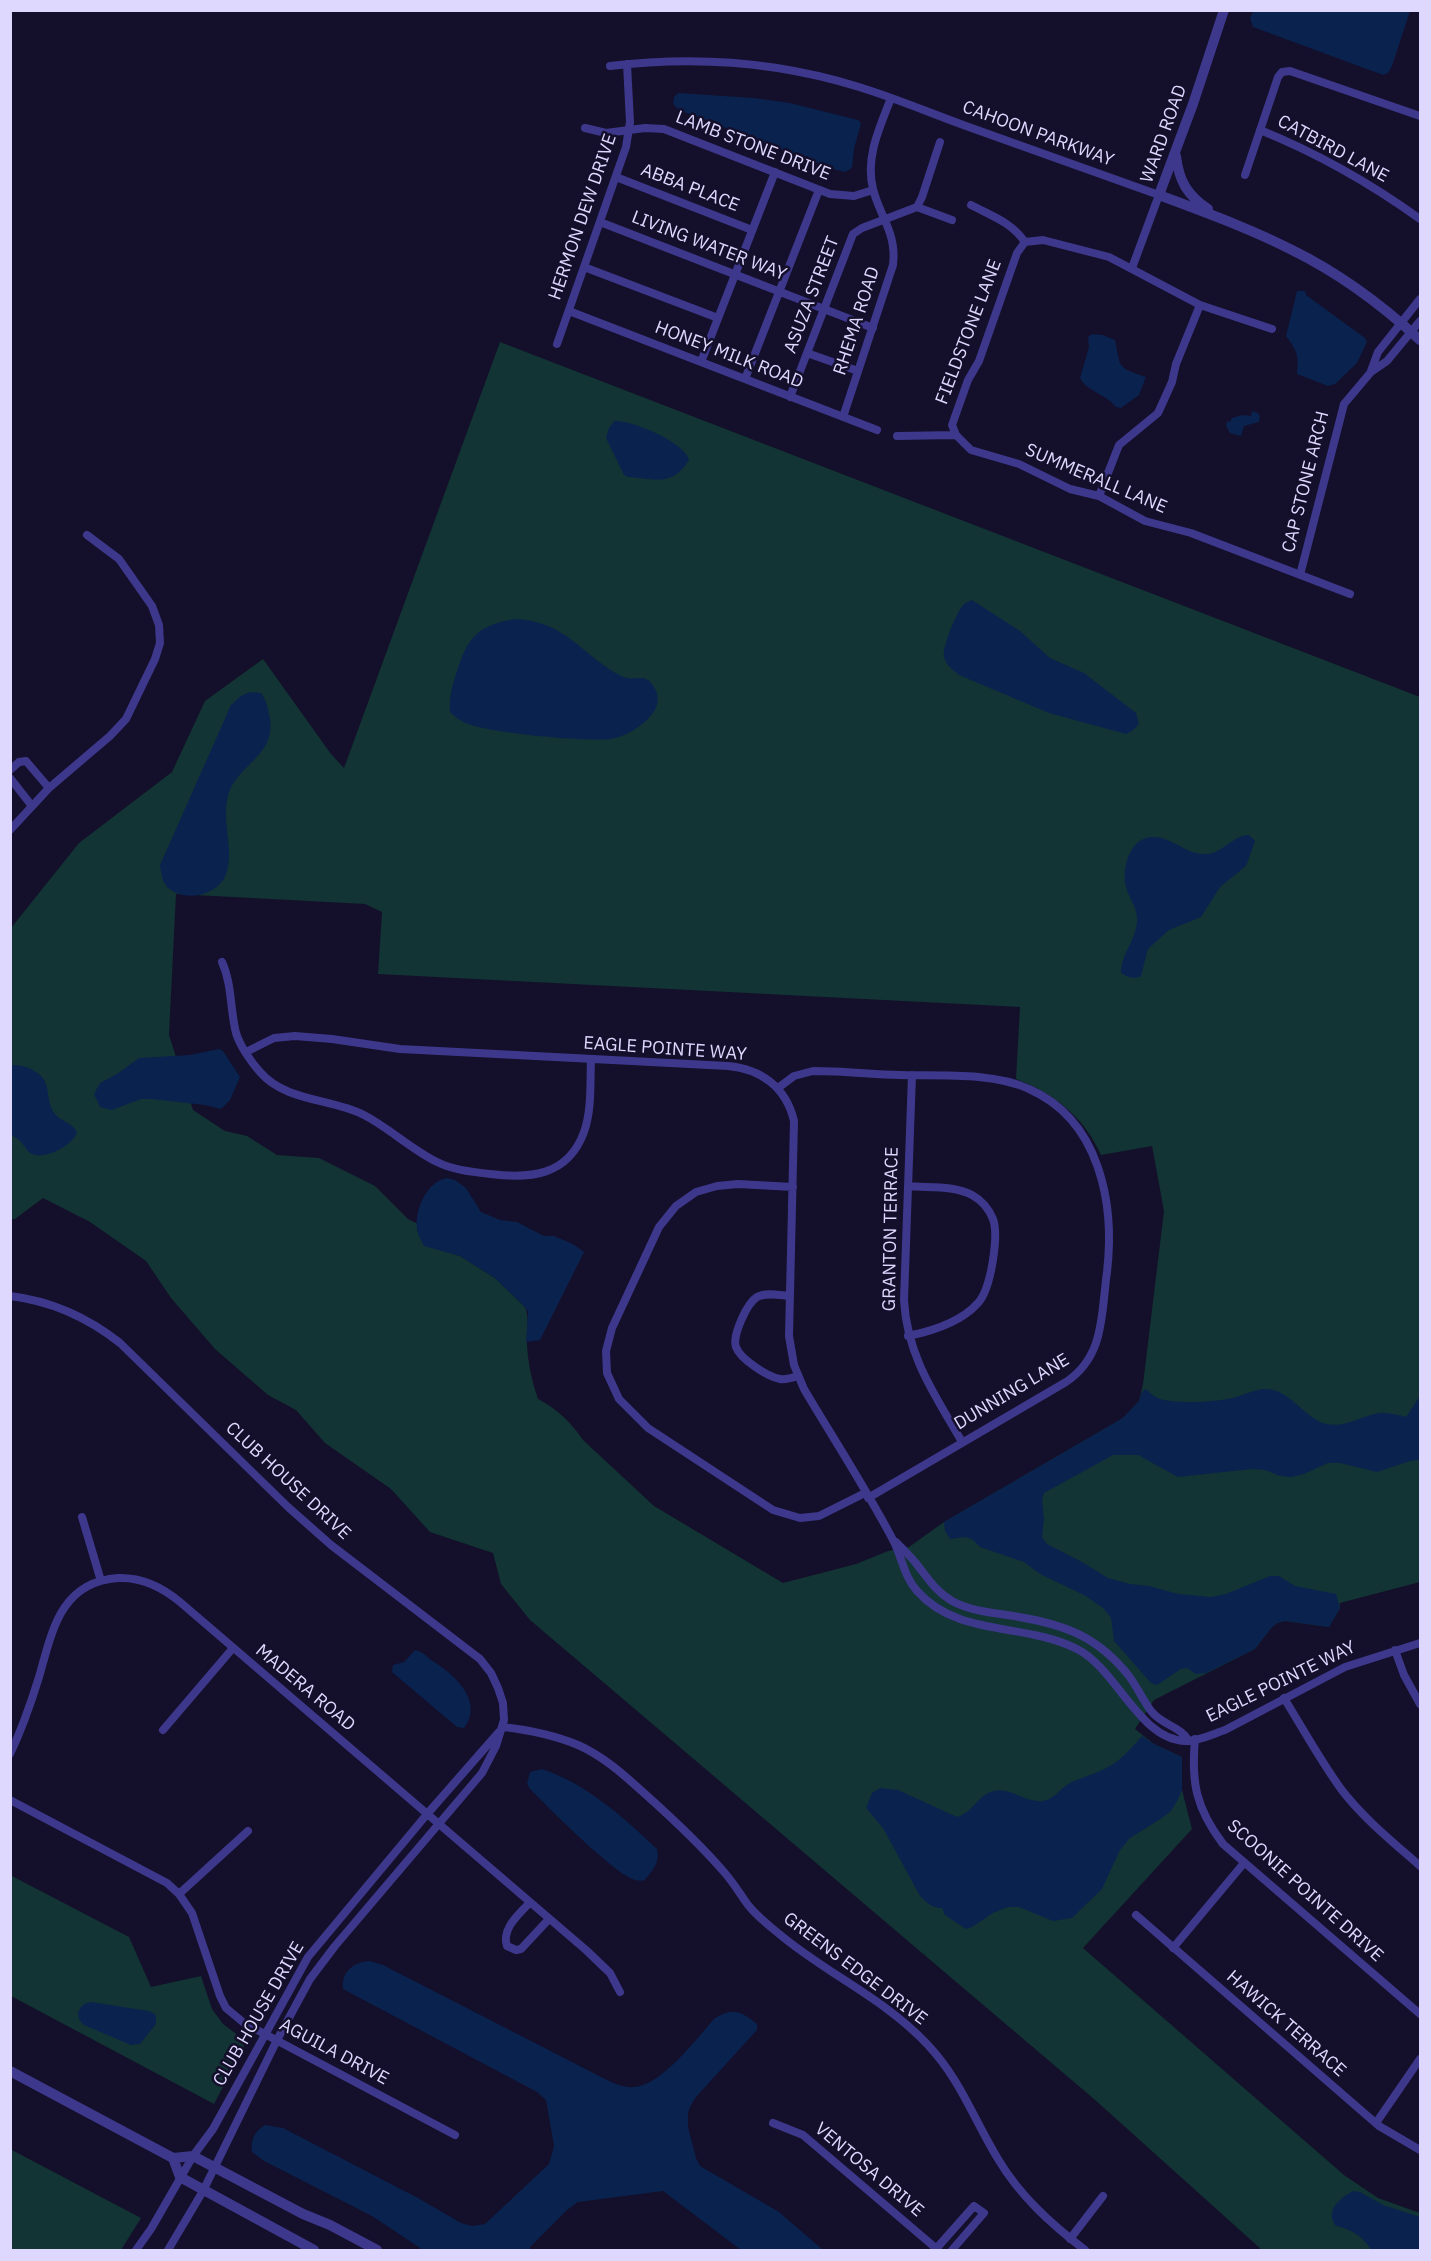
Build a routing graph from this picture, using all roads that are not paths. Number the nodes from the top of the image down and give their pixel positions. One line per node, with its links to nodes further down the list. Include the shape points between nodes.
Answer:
1 (1224, 10): 10 (street, WARD ROAD)
2 (627, 64): 3 (street, CAHOON PARKWAY); 4 (street, CAHOON PARKWAY, via 689,61 756,66 828,78); 7 (street, HERMON DEW DRIVE)
3 (610, 66)
4 (891, 98): 15 (street, RHEMA ROAD, via 872,151); 16 (street, CAHOON PARKWAY)
5 (1420, 116): 8 (street, via 1290,71 1278,77)
6 (585, 128): 7 (street, LAMB STONE DRIVE, via 606,133)
7 (630, 129): 11 (street, LAMB STONE DRIVE, via 673,132); 13 (street, HERMON DEW DRIVE)
8 (1260, 130): 12 (street); 19 (street, CATBIRD LANE, via 1326,160)
9 (940, 142): 18 (street)
10 (1175, 152): 16 (street, WARD ROAD); 23 (street, via 1187,192)
11 (774, 172): 14 (street, LAMB STONE DRIVE); 24 (street)
12 (1245, 175)
13 (616, 177): 22 (street, HERMON DEW DRIVE); 24 (street, ABBA PLACE)
14 (819, 190): 15 (street, LAMB STONE DRIVE, via 846,196); 29 (street)
15 (873, 190): 20 (street, RHEMA ROAD)
16 (1159, 195): 23 (street, CAHOON PARKWAY); 27 (street, WARD ROAD)
17 (971, 205): 25 (street, via 1008,224)
18 (917, 207): 20 (street, ASUZA STREET); 21 (street)
19 (1420, 219)
20 (886, 220): 32 (street, ASUZA STREET, via 853,234); 37 (street, RHEMA ROAD, via 894,254)
21 (952, 220)
22 (600, 222): 26 (street, HERMON DEW DRIVE); 28 (street, LIVING WATER WAY)
23 (1229, 222): 36 (street, CAHOON PARKWAY, via 1316,263)
24 (752, 230): 28 (street)
25 (1024, 243): 27 (street, via 1043,240 1109,257); 49 (street, FIELDSTONE LANE, via 959,404 952,425)
26 (584, 267): 33 (street, HERMON DEW DRIVE); 34 (street)
27 (1132, 268): 31 (street)
28 (735, 274): 29 (street, LIVING WATER WAY); 34 (street)
29 (780, 292): 32 (street, LIVING WATER WAY); 45 (street)
30 (1420, 299): 36 (street, CAP STONE ARCH)
31 (1200, 305): 38 (street); 51 (street, via 1158,413 1119,445)
32 (823, 308): 37 (street, LIVING WATER WAY); 41 (street, ASUZA STREET)
33 (569, 311): 40 (street, HERMON DEW DRIVE); 42 (street, HONEY MILK ROAD)
34 (718, 318): 42 (street)
35 (1420, 321): 39 (street, CAP STONE ARCH)
36 (1401, 323): 39 (street, CAHOON PARKWAY); 44 (street, CAP STONE ARCH, via 1378,352)
37 (873, 328): 43 (street, RHEMA ROAD)
38 (1272, 330)
39 (1416, 336): 44 (street, CAP STONE ARCH)
40 (557, 344)
41 (807, 353): 43 (street); 46 (street, ASUZA STREET)
42 (701, 362): 45 (street, HONEY MILK ROAD)
43 (858, 371): 47 (street, RHEMA ROAD)
44 (1371, 372): 53 (street, CAP STONE ARCH, via 1342,409)
45 (745, 379): 46 (street, HONEY MILK ROAD)
46 (790, 396): 47 (street, HONEY MILK ROAD)
47 (843, 417): 48 (street, HONEY MILK ROAD)
48 (877, 430)
49 (956, 435): 50 (street); 51 (street, SUMMERALL LANE, via 976,452 1019,464 1070,489)
50 (897, 436)
51 (1099, 496): 53 (street, SUMMERALL LANE, via 1145,521 1191,533)
52 (87, 535): 57 (street, via 119,559 153,606 160,643 126,719)
53 (1300, 575): 54 (street, SUMMERALL LANE)
54 (1350, 594)
55 (10, 770): 57 (street, via 26,761)
56 (10, 778): 58 (street)
57 (49, 788): 58 (street)
58 (32, 806): 59 (street)
59 (10, 830)
60 (222, 962): 61 (street, via 228,975 237,1035)
61 (246, 1052): 62 (street, EAGLE POINTE WAY, via 274,1038 295,1036 400,1049); 62 (street, via 262,1074 288,1092 363,1115 436,1161 463,1170 516,1178 555,1168 572,1154 587,1123)
62 (591, 1059): 64 (street, EAGLE POINTE WAY, via 738,1067 757,1073)
63 (912, 1075): 64 (street, DUNNING LANE, via 813,1071 794,1076); 65 (street, GRANTON TERRACE); 71 (street, DUNNING LANE, via 996,1080 1030,1089 1048,1100 1070,1117 1088,1143 1097,1162 1107,1206 1108,1258 1098,1337 1090,1359 1066,1382)
64 (778, 1088): 66 (street, EAGLE POINTE WAY, via 794,1120)
65 (908, 1186): 69 (street, GRANTON TERRACE, via 904,1300); 69 (street, via 970,1194 986,1207 995,1230 988,1285 981,1300 945,1325)
66 (793, 1187): 68 (street, EAGLE POINTE WAY); 72 (street, DUNNING LANE, via 717,1186 696,1192 676,1206 659,1227 612,1328 606,1351 607,1373 619,1399 658,1436 782,1514 800,1518 819,1516)
67 (10, 1296): 81 (street, CLUB HOUSE DRIVE, via 51,1304 76,1314 120,1343 288,1508 480,1659 498,1688 503,1703)
68 (789, 1296): 70 (street, EAGLE POINTE WAY, via 790,1345); 70 (street, via 769,1294 756,1298 748,1307 735,1341 743,1358 776,1378)
69 (908, 1336): 71 (street, GRANTON TERRACE, via 921,1370)
70 (798, 1376): 72 (street, EAGLE POINTE WAY)
71 (962, 1442): 72 (street, DUNNING LANE)
72 (867, 1496): 74 (street, EAGLE POINTE WAY)
73 (82, 1517): 75 (street)
74 (893, 1540): 83 (street, EAGLE POINTE WAY, via 930,1583 955,1603 1054,1623 1095,1643 1129,1677 1158,1720 1183,1731); 83 (street, EAGLE POINTE WAY, via 904,1572 927,1601 943,1612 964,1622 1044,1637 1077,1649 1100,1666 1144,1721 1167,1737)
75 (101, 1581): 77 (street, MADERA ROAD, via 124,1578 161,1588); 84 (street, MADERA ROAD, via 72,1598 55,1621 27,1715)
76 (1420, 1643): 78 (street, EAGLE POINTE WAY)
77 (233, 1648): 82 (street); 86 (street, MADERA ROAD)
78 (1395, 1650): 79 (street, EAGLE POINTE WAY, via 1345,1667); 80 (street)
79 (1284, 1698): 83 (street, EAGLE POINTE WAY, via 1225,1730); 90 (street, via 1342,1790)
80 (1420, 1704)
81 (503, 1727): 86 (street, CLUB HOUSE DRIVE); 87 (street, CLUB HOUSE DRIVE, via 482,1773); 112 (street, GREENS EDGE DRIVE, via 529,1730 579,1746 624,1774 673,1817 727,1875 750,1907 778,1933 872,1999 926,2043 967,2099 1014,2185)
82 (163, 1730)
83 (1192, 1740): 89 (street, SCOONIE POINTE DRIVE, via 1193,1783 1198,1803 1223,1844)
84 (10, 1754)
85 (10, 1800): 91 (street, AGUILA DRIVE, via 167,1883)
86 (428, 1814): 87 (street, MADERA ROAD); 98 (street, CLUB HOUSE DRIVE, via 308,1957)
87 (439, 1823): 92 (street, MADERA ROAD); 99 (street, CLUB HOUSE DRIVE, via 310,1978)
88 (248, 1831): 91 (street)
89 (1245, 1863): 95 (street); 97 (street, SCOONIE POINTE DRIVE)
90 (1420, 1866)
91 (179, 1894): 98 (street, AGUILA DRIVE, via 192,1913 226,2008)
92 (530, 1902): 94 (street, MADERA ROAD); 94 (street, via 510,1925 507,1946 521,1949)
93 (1136, 1915): 95 (street, HAWICK TERRACE)
94 (549, 1919): 96 (street, MADERA ROAD, via 607,1969)
95 (1173, 1948): 103 (street, HAWICK TERRACE)
96 (620, 1992)
97 (1420, 2014)
98 (264, 2034): 99 (street, AGUILA DRIVE); 106 (street, CLUB HOUSE DRIVE, via 213,2129)
99 (277, 2040): 104 (street, AGUILA DRIVE); 108 (street, CLUB HOUSE DRIVE)
100 (1420, 2059): 103 (street)
101 (10, 2072): 107 (street)
102 (773, 2123): 117 (street, VENTOSA DRIVE, via 803,2135)
103 (1376, 2123): 105 (street, HAWICK TERRACE)
104 (455, 2135)
105 (1420, 2150)
106 (192, 2156): 107 (street); 108 (street); 109 (street, CLUB HOUSE DRIVE)
107 (172, 2158): 109 (street)
108 (215, 2168): 110 (street, CLUB HOUSE DRIVE); 116 (street)
109 (180, 2177): 110 (street); 113 (street, CLUB HOUSE DRIVE)
110 (203, 2191): 114 (street, CLUB HOUSE DRIVE); 115 (street)
111 (1103, 2196): 112 (street)
112 (1070, 2239): 119 (street, GREENS EDGE DRIVE)
113 (136, 2250)
114 (168, 2250)
115 (314, 2250)
116 (377, 2250)
117 (936, 2250): 118 (street, via 974,2206 984,2213)
118 (952, 2250)
119 (1084, 2250)

